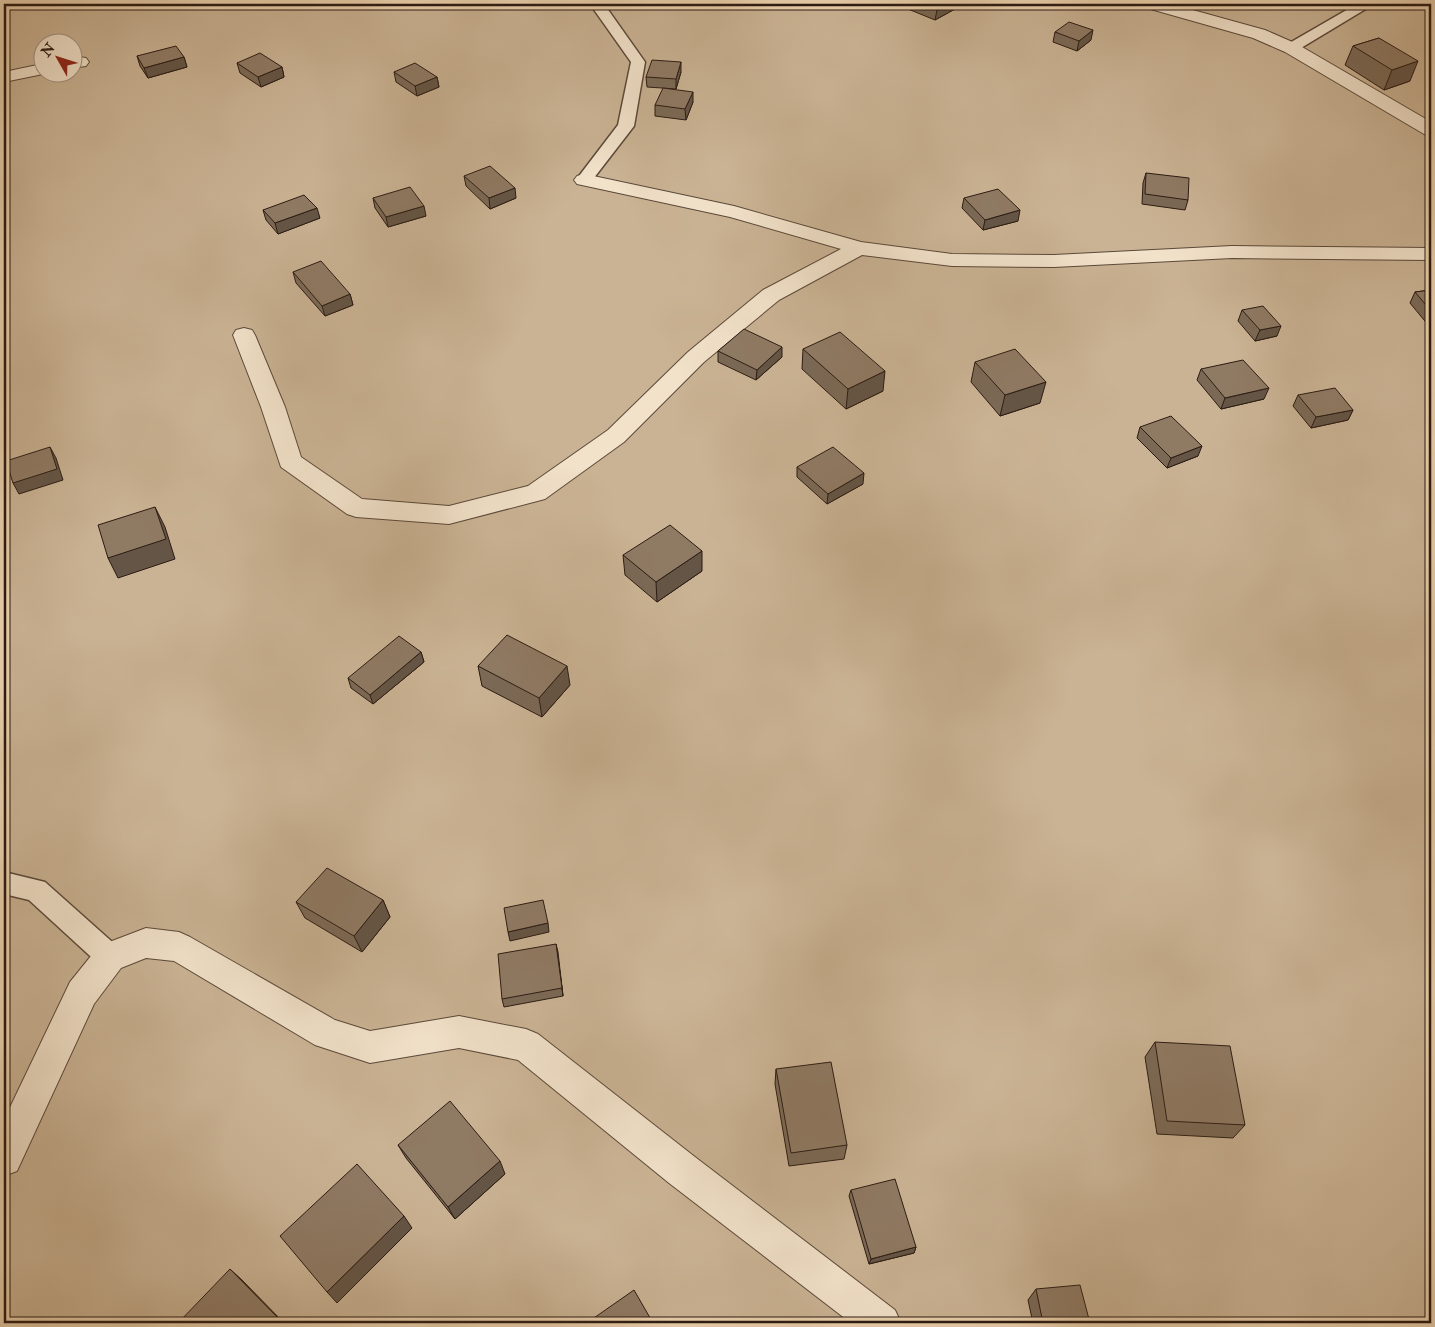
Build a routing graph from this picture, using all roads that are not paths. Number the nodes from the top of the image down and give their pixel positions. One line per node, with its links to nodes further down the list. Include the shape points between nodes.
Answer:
1 (597, 4): 8 (lane, via 638,62 626,126)
2 (1153, 4): 4 (street, via 1259,34)
3 (1367, 4): 4 (lane)
4 (1290, 48): 7 (street)
5 (32, 71): 6 (street)
6 (4, 77)
7 (1431, 130)
8 (584, 180): 9 (street, via 734,212)
9 (858, 248): 10 (street, via 952,260 1054,261 1232,252); 11 (street, via 771,295 696,357 616,436 536,492 449,515 356,508 290,461 273,407)
10 (1431, 254)
11 (244, 335)
12 (4, 883): 13 (lane, via 36,890)
13 (110, 957): 14 (street, via 82,992); 15 (street, via 146,943 179,946 327,1034 370,1047 458,1032 526,1045 682,1170)
14 (4, 1158)
15 (882, 1323)

